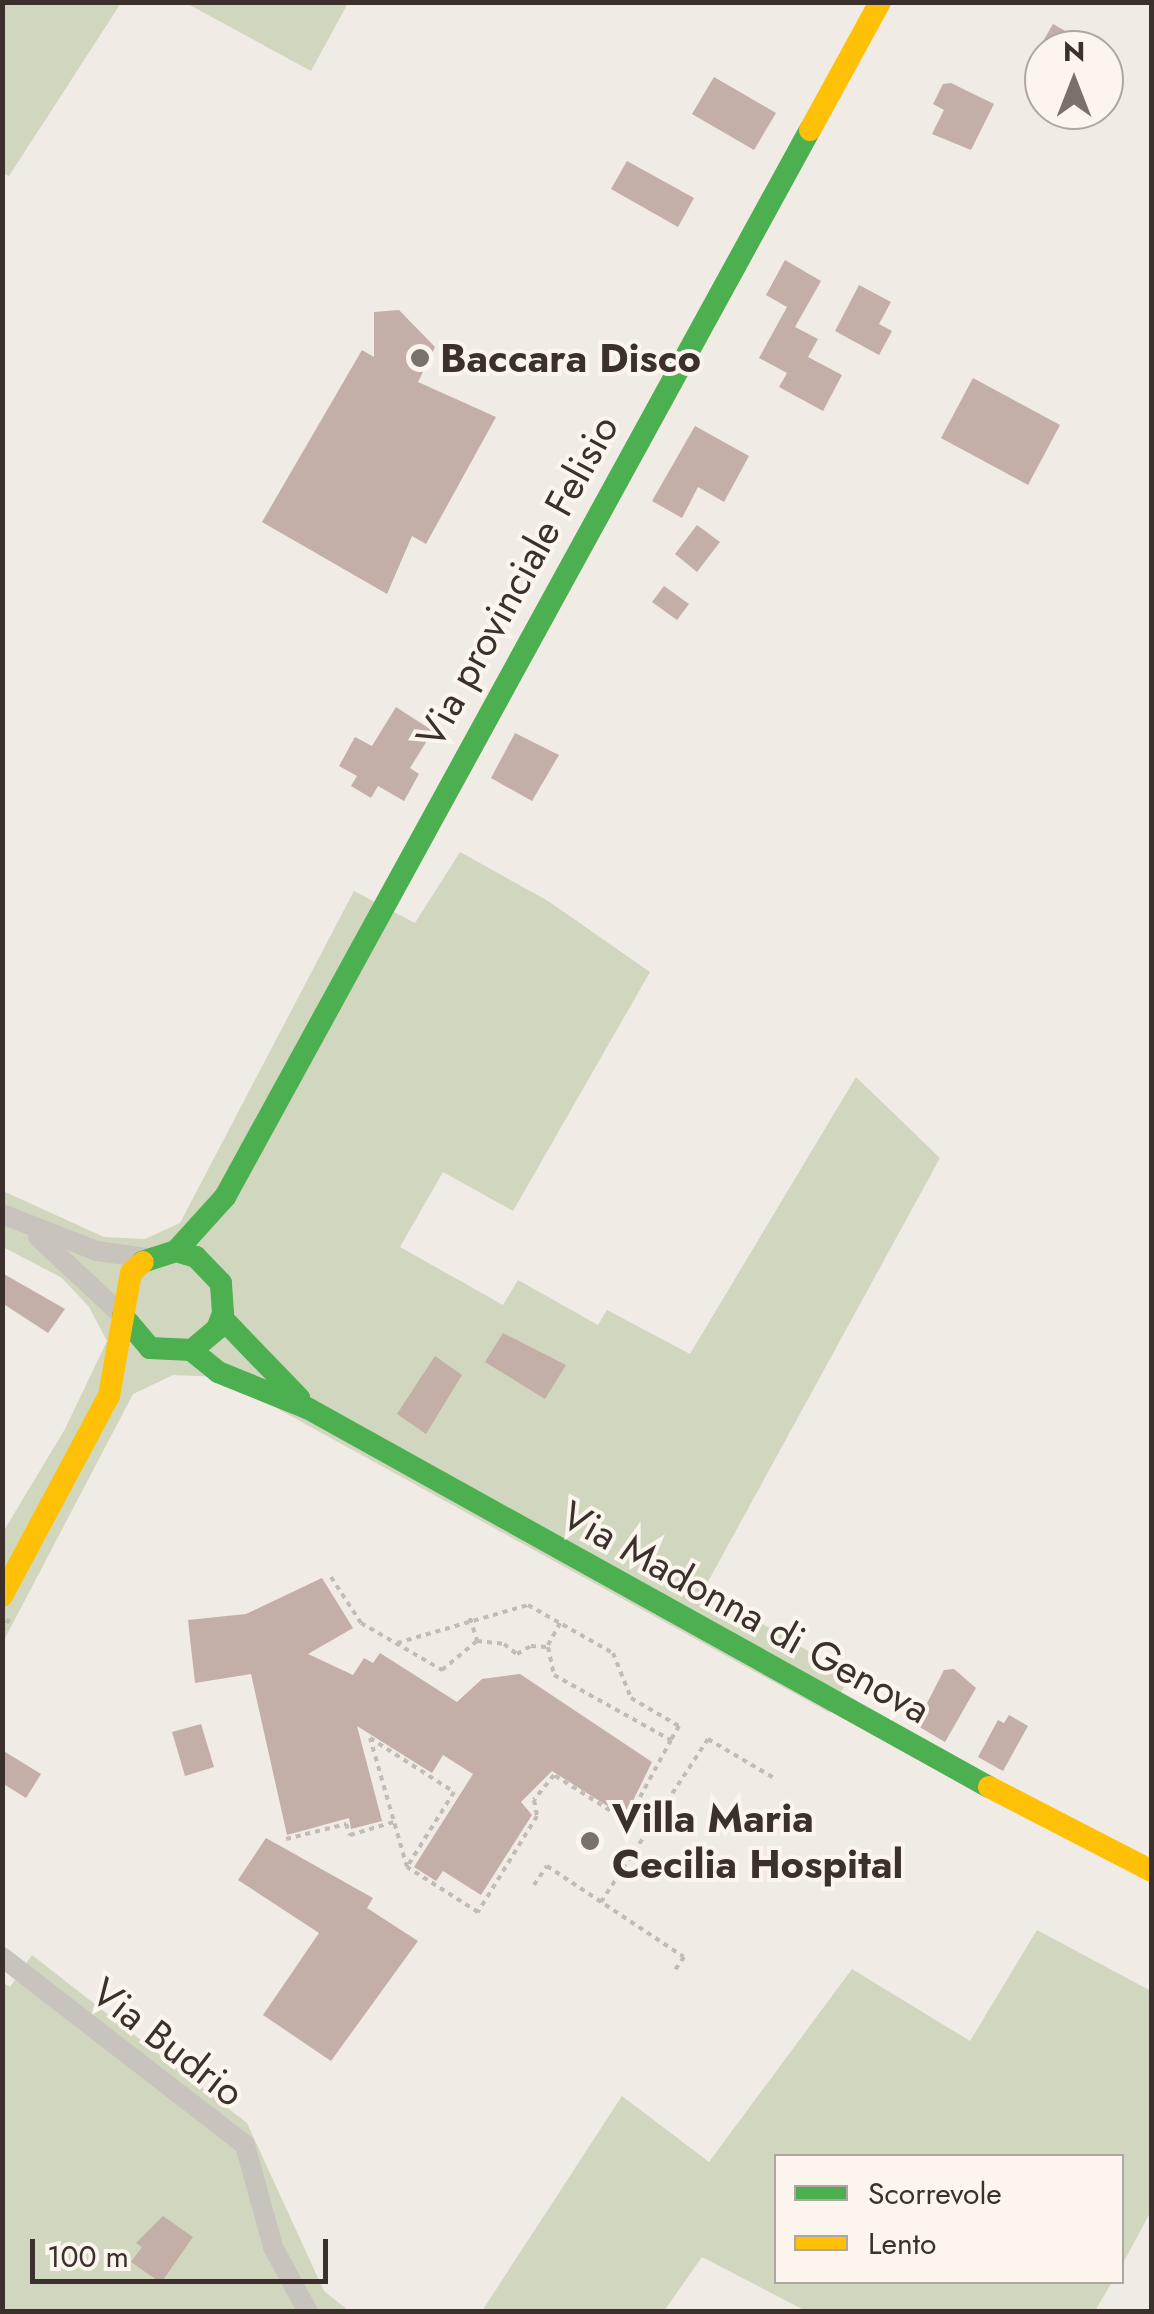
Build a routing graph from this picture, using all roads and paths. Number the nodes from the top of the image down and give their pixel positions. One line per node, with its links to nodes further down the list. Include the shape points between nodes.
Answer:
1 (880, 2): 2 (main road, Via provinciale Felisio)
2 (225, 1198): 5 (main road); 7 (main road)
3 (2, 1214): 4 (street)
4 (30, 1229): 6 (street, via 97,1251); 8 (street)
5 (176, 1251): 6 (main road); 7 (main road)
6 (147, 1258): 8 (main road, via 130,1274)
7 (212, 1269): 9 (main road, via 224,1298)
8 (124, 1316): 10 (main road, via 150,1348); 11 (main road)
9 (222, 1318): 10 (main road, via 207,1342); 12 (main road, Via Madonna di Genova)
10 (180, 1352): 11 (main road, via 137,1370); 12 (main road, Via Madonna di Genova)
11 (109, 1396): 14 (main road)
12 (309, 1409): 25 (main road, Via Madonna di Genova, via 882,1732)
13 (331, 1577): 18 (path, via 361,1624)
14 (2, 1596)
15 (470, 1618): 16 (path, via 528,1605); 17 (path); 18 (path)
16 (560, 1623): 19 (path); 20 (path, via 613,1652 632,1698 678,1726)
17 (477, 1641): 18 (path, via 442,1670); 19 (path, via 504,1644 517,1654)
18 (394, 1644)
19 (548, 1647): 20 (path, via 554,1675)
20 (671, 1740): 24 (path, via 627,1821 554,1775 534,1800 537,1816 478,1912)
21 (774, 1778): 27 (path, via 708,1739)
22 (394, 1822): 23 (path, via 350,1835 346,1824); 24 (path); 24 (path, via 370,1738 454,1792)
23 (286, 1839)
24 (407, 1867)
25 (1152, 1871)
26 (534, 1885): 27 (path, via 547,1866)
27 (601, 1902): 29 (path, via 684,1957)
28 (2, 1957): 30 (street, Via Budrio, via 244,2145 273,2247)
29 (673, 1973)
30 (308, 2312)

